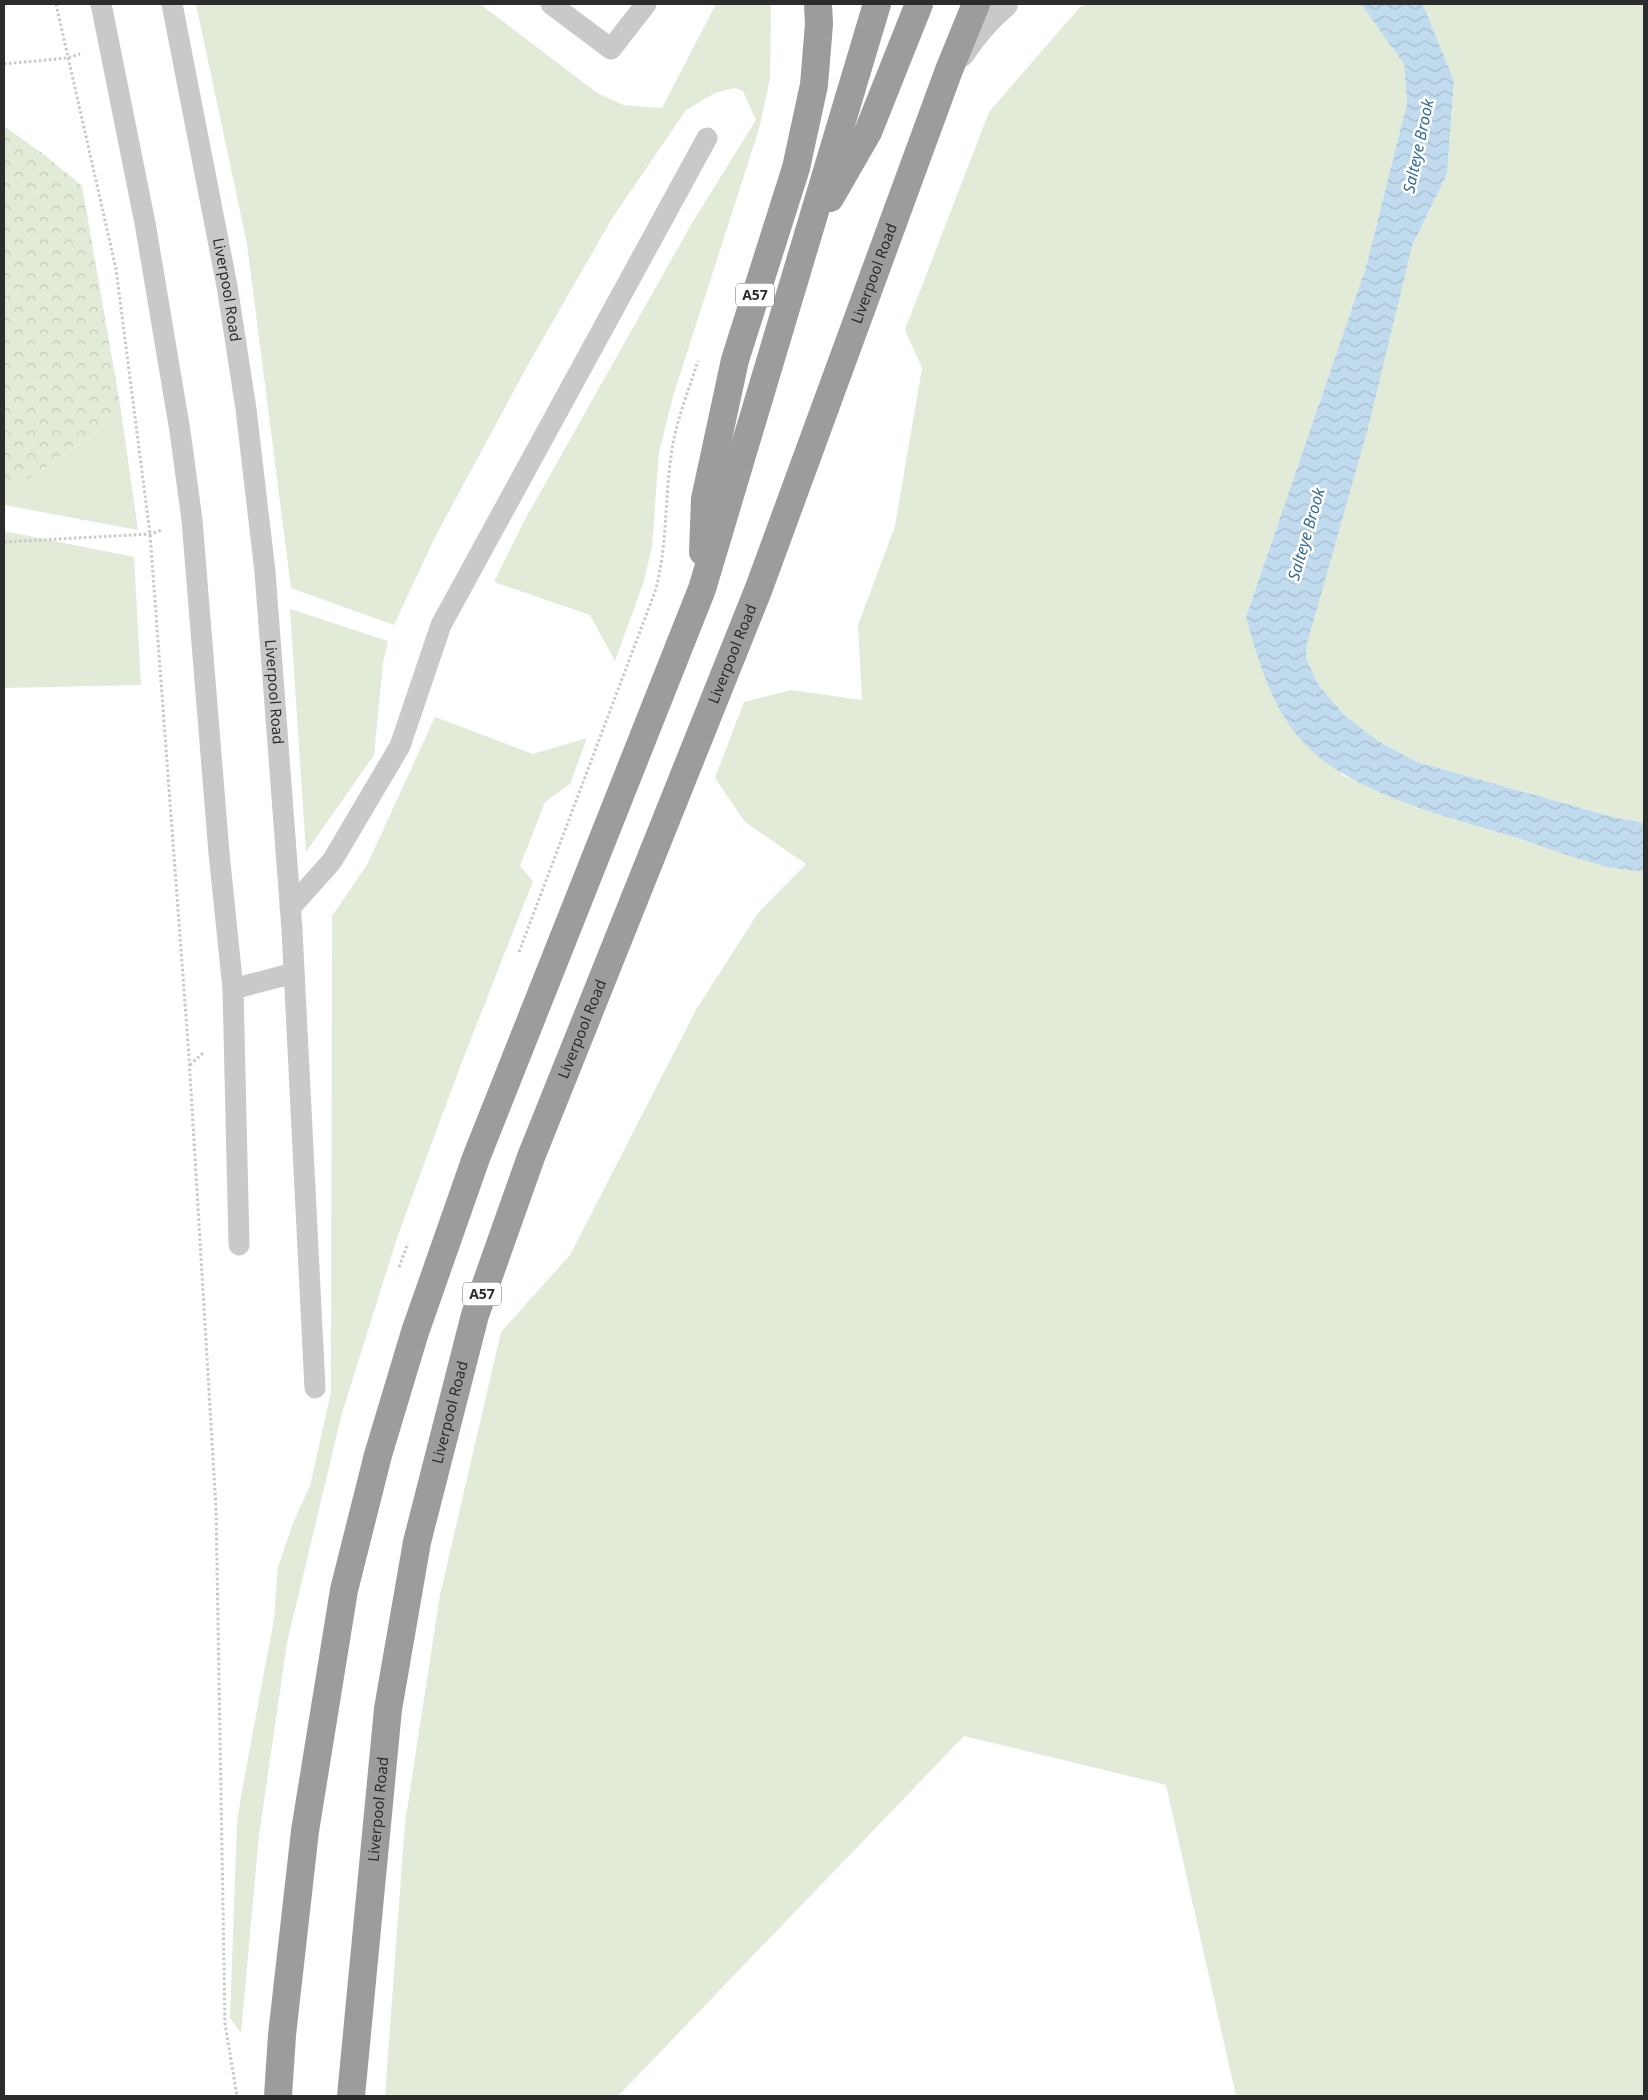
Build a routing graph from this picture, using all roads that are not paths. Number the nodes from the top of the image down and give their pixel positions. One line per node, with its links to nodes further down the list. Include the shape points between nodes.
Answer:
1 (101, 4): 16 (lane, via 146,223 192,520)
2 (172, 4): 14 (lane, Liverpool Road, via 227,286 246,408 265,572)
3 (551, 4): 4 (lane, via 611,49)
4 (646, 4)
5 (818, 4): 13 (highway, A57, via 814,85 796,168 735,360 705,498)
6 (877, 4): 12 (highway, A57)
7 (919, 4): 12 (highway, A57, via 868,132)
8 (976, 4): 10 (highway, Liverpool Road / A57)
9 (1004, 4): 10 (street, via 976,32)
10 (949, 70): 20 (highway, Liverpool Road / A57, via 759,588 531,1156 474,1315 417,1542 388,1709)
11 (707, 138): 14 (lane, via 441,625 400,746 332,861)
12 (806, 241): 13 (highway, A57)
13 (702, 589): 19 (highway, A57, via 476,1158 415,1332 378,1455 344,1590 305,1831)
14 (290, 908): 15 (lane, Liverpool Road)
15 (294, 973): 16 (lane); 18 (lane, Liverpool Road)
16 (233, 989): 17 (lane)
17 (239, 1245)
18 (315, 1388)
19 (278, 2096)
20 (351, 2096)

